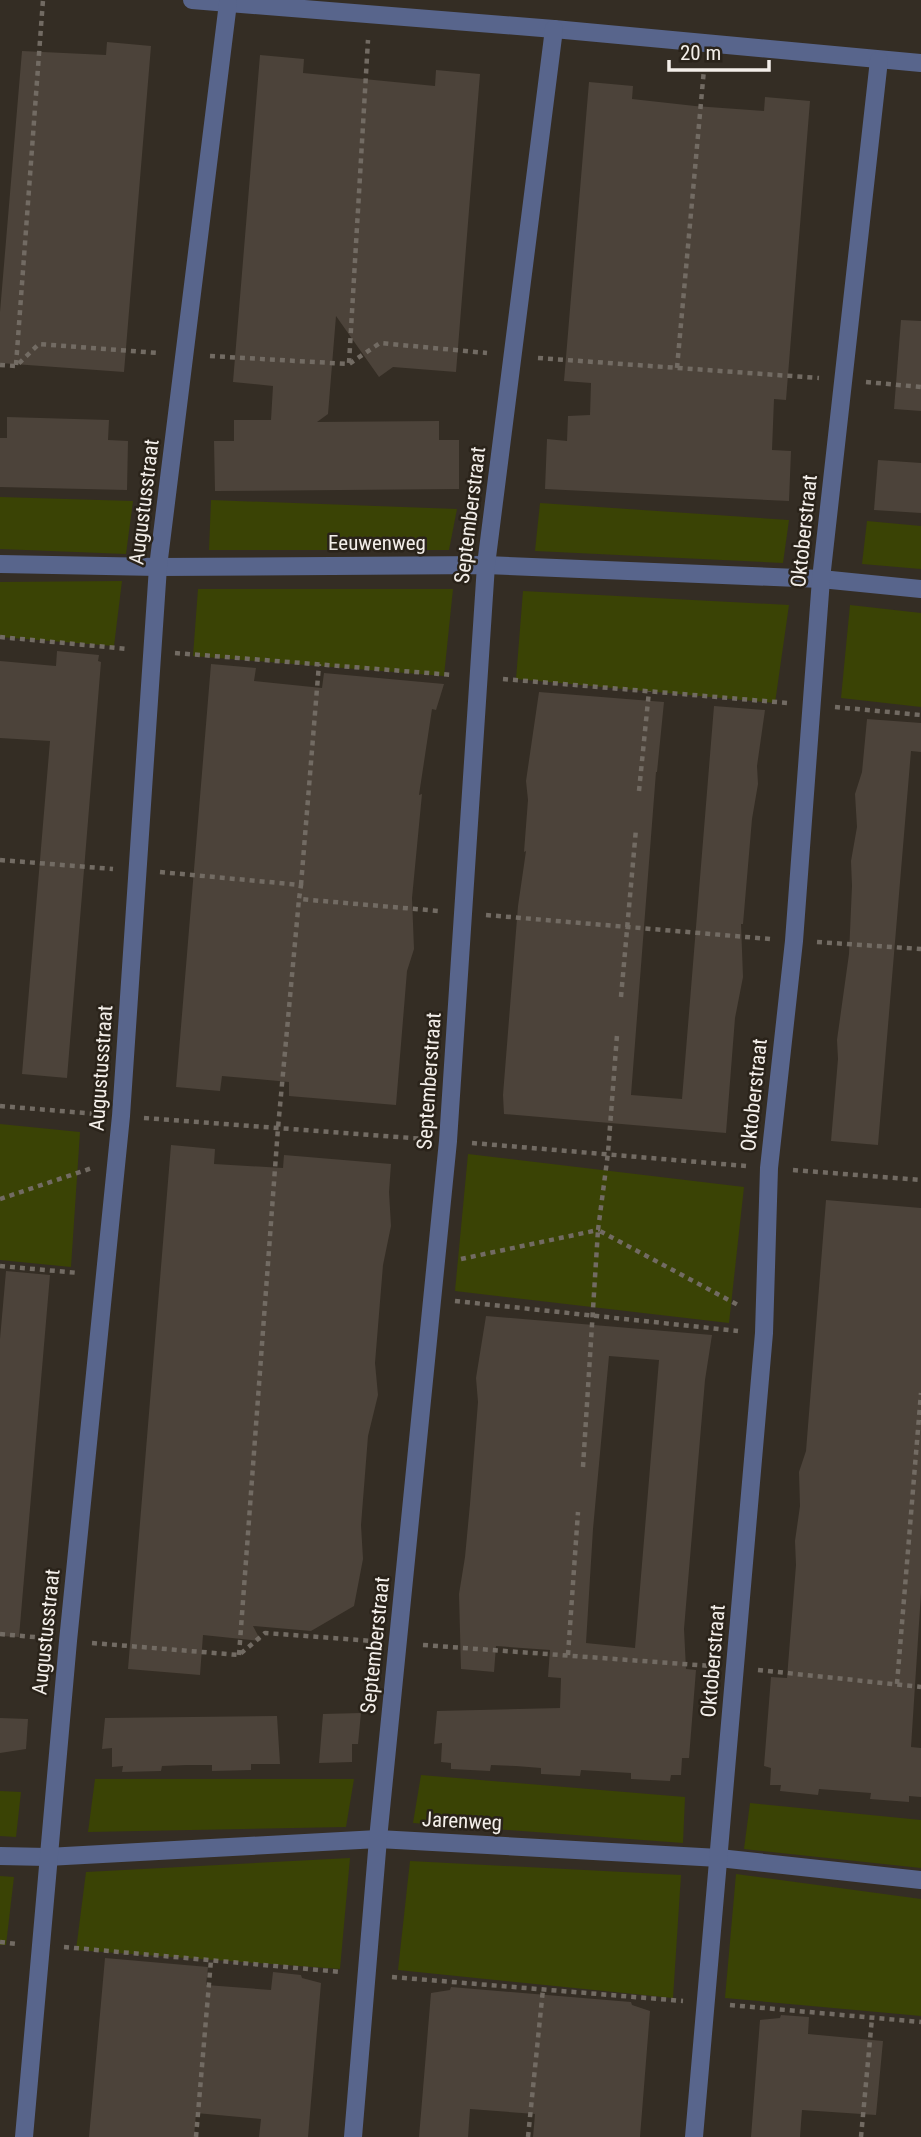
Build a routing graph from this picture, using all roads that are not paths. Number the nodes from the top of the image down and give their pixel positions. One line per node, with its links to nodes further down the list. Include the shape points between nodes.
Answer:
1 (192, 0): 2 (street)
2 (228, 3): 3 (street); 8 (street, Augustusstraat)
3 (554, 29): 4 (street); 7 (street, Septemberstraat)
4 (879, 60): 5 (street); 9 (street, Oktoberstraat)
5 (921, 63)
6 (0, 564): 8 (street, Eeuwenweg)
7 (486, 565): 8 (street, Eeuwenweg); 9 (street, Eeuwenweg); 11 (street, Septemberstraat, via 448,1141)
8 (158, 567): 13 (street, Augustusstraat, via 116,1160)
9 (821, 579): 10 (street, Eeuwenweg); 14 (street, Oktoberstraat, via 794,941 769,1168 764,1326)
10 (921, 589)
11 (378, 1839): 13 (street, Jarenweg); 14 (street, Jarenweg); 17 (street, Septemberstraat)
12 (0, 1856): 13 (street, Jarenweg)
13 (47, 1857): 16 (street, Augustusstraat)
14 (719, 1858): 15 (street, Jarenweg); 18 (street, Oktoberstraat)
15 (921, 1880)
16 (24, 2137)
17 (353, 2137)
18 (694, 2137)

